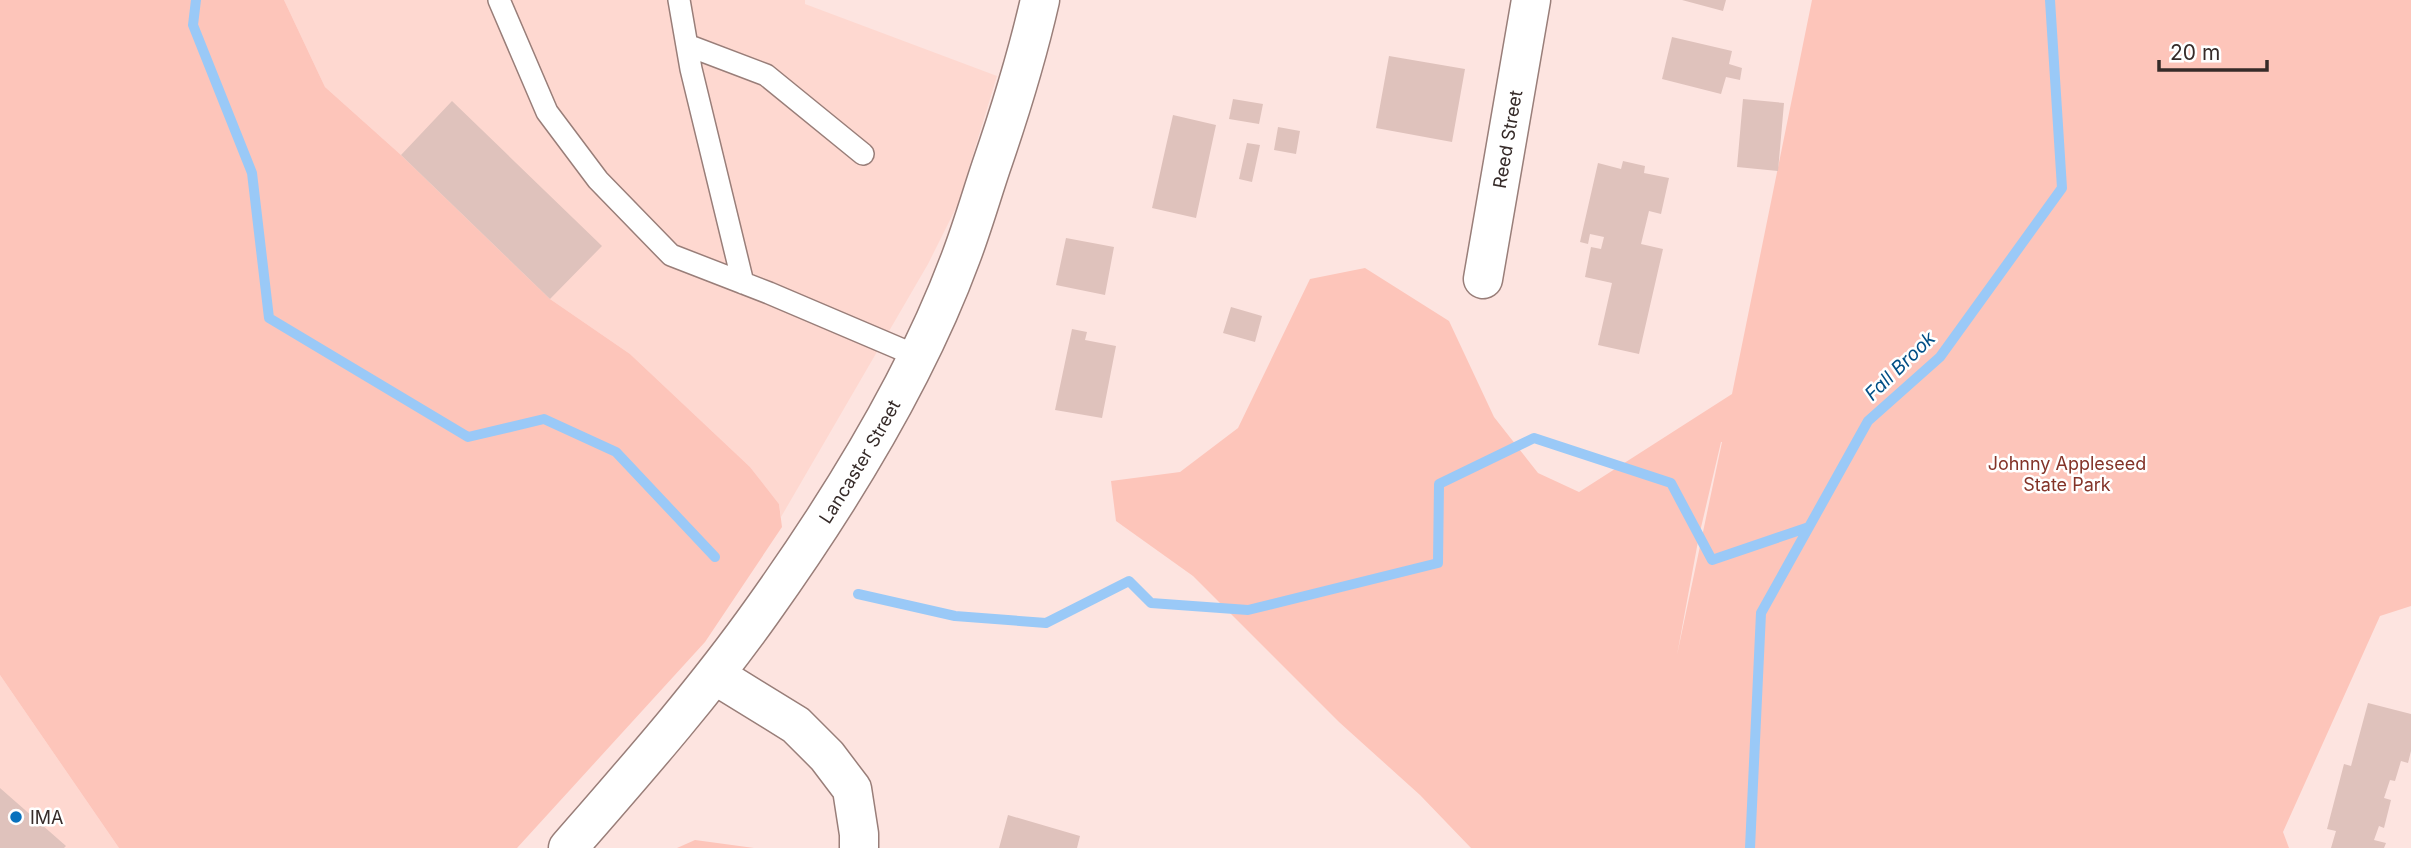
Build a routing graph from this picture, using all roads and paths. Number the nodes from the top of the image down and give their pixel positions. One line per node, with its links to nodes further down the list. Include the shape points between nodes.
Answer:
1 (499, 0): 8 (lane, via 547,112 598,180 671,255)
2 (680, 0): 5 (lane)
3 (1040, 0): 9 (main road, Lancaster Street, via 1012,106 960,259)
4 (1531, 0): 7 (main road, Reed Street)
5 (687, 45): 6 (lane, via 766,75); 8 (lane)
6 (863, 154)
7 (1483, 279)
8 (743, 283): 9 (lane)
9 (918, 356): 10 (main road, Lancaster Street, via 852,475)
10 (715, 675): 11 (main road, Lancaster Street); 12 (main road, via 796,725 827,756 852,789)
11 (568, 848)
12 (859, 848)

